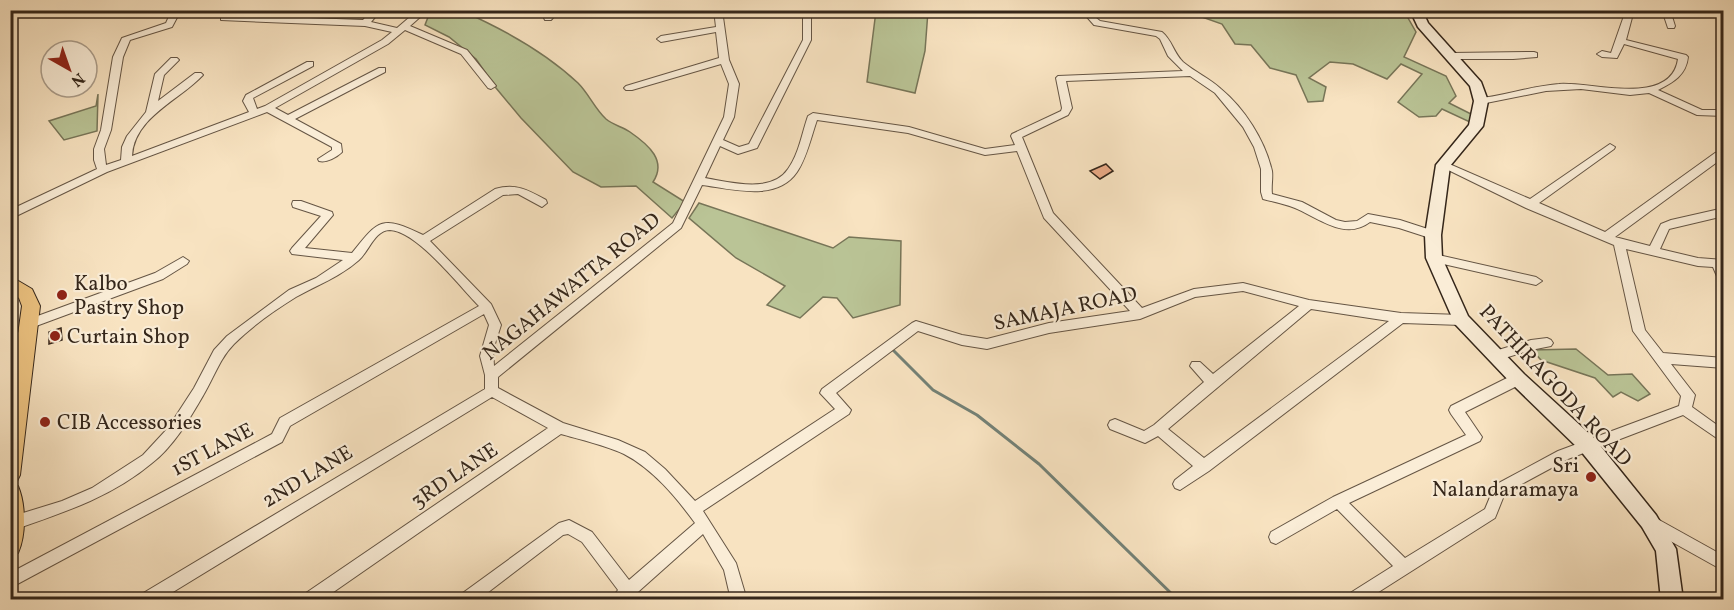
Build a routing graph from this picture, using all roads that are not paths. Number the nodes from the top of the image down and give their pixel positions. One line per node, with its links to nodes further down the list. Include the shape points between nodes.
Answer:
1 (177, 10): 46 (street, via 169,25 126,38 118,57 106,130 99,149)
2 (321, 10): 14 (street)
3 (377, 10): 15 (street)
4 (424, 10): 17 (street)
5 (556, 10): 13 (street)
6 (718, 10): 18 (street, NAGAHAWATTA ROAD)
7 (807, 10): 39 (street, via 807,40 753,146 738,150)
8 (1093, 10): 28 (street, via 1091,17 1097,23 1159,34 1164,38 1165,49)
9 (1416, 10): 23 (street, via 1422,24)
10 (1630, 10): 20 (street)
11 (1666, 10): 16 (street)
12 (225, 18): 14 (street)
13 (548, 18)
14 (310, 20): 15 (street)
15 (365, 23): 17 (street)
16 (1671, 26)
17 (403, 29): 30 (street, via 464,52); 34 (street)
18 (720, 29): 19 (street); 25 (street, NAGAHAWATTA ROAD)
19 (661, 39)
20 (1621, 41): 21 (street, via 1614,56); 32 (street, via 1683,57 1678,75)
21 (1602, 54)
22 (1534, 55): 23 (street)
23 (1451, 56): 33 (street, via 1476,85)
24 (174, 60): 35 (street, via 160,74)
25 (724, 60): 31 (street); 39 (street, NAGAHAWATTA ROAD, via 734,91 729,117)
26 (310, 64): 36 (street, via 249,97)
27 (382, 70): 38 (street)
28 (1194, 73): 41 (street, via 1061,78 1065,113 1016,136); 53 (street, via 1239,114 1257,143 1268,171 1267,196 1339,224 1360,224 1368,218)
29 (198, 75): 35 (street)
30 (491, 86)
31 (629, 88)
32 (1653, 91): 33 (street, via 1625,93 1566,86); 37 (street, via 1700,113)
33 (1481, 102): 45 (street, via 1476,126)
34 (268, 108): 36 (street); 38 (street)
35 (152, 112): 44 (street, via 132,136)
36 (254, 113): 44 (street)
37 (1724, 113)
38 (288, 119): 43 (street, via 337,146 337,152)
39 (718, 141): 47 (street, NAGAHAWATTA ROAD)
40 (1610, 147): 50 (street)
41 (1019, 148): 47 (street, via 986,152 909,130 813,116 793,170 774,186); 67 (street, via 1048,214)
42 (1724, 154): 54 (street)
43 (323, 159)
44 (126, 160): 46 (street)
45 (1443, 165): 50 (street); 53 (street, PATHIRAGODA ROAD)
46 (103, 170): 52 (street)
47 (699, 181): 76 (street, NAGAHAWATTA ROAD, via 677,225)
48 (542, 203): 55 (street, via 510,188)
49 (297, 204): 58 (street, via 328,215 296,251)
50 (1530, 205): 54 (street)
51 (1724, 212): 57 (street, via 1665,227)
52 (10, 215)
53 (1433, 235): 59 (street, PATHIRAGODA ROAD)
54 (1607, 237): 56 (street)
55 (423, 240): 58 (street, via 386,226 376,230); 66 (street)
56 (1619, 243): 57 (street); 73 (street, via 1639,331)
57 (1653, 252): 61 (street)
58 (355, 257): 94 (street, via 277,303 231,339 218,353 173,432 148,459 97,492)
59 (1434, 258): 63 (street); 69 (street, PATHIRAGODA ROAD)
60 (183, 261): 70 (street, via 159,276)
61 (1720, 264): 62 (street)
62 (1724, 280)
63 (1536, 281)
64 (10, 282): 70 (main road, via 26,294 31,306)
65 (1309, 304): 67 (street, SAMAJA ROAD, via 1243,287 1194,293); 68 (street, SAMAJA ROAD); 78 (street)
66 (486, 307): 76 (street, via 495,325 484,362); 98 (street, 1ST LANE, via 285,422 277,438)
67 (1140, 314): 91 (street, SAMAJA ROAD, via 1049,328 987,344 916,326 827,393 844,410)
68 (1401, 318): 69 (street, SAMAJA ROAD); 86 (street)
69 (1461, 320): 72 (street, PATHIRAGODA ROAD)
70 (22, 333): 87 (main road)
71 (1547, 344): 72 (street)
72 (1495, 356): 77 (street, PATHIRAGODA ROAD)
73 (1661, 358): 74 (street); 80 (street, via 1688,395)
74 (1724, 363)
75 (1196, 366): 78 (street)
76 (491, 375): 79 (street, NAGAHAWATTA ROAD)
77 (1518, 379): 85 (street, PATHIRAGODA ROAD); 90 (street, via 1456,410 1475,436)
78 (1214, 382): 83 (street)
79 (492, 391): 82 (street); 100 (street, 2ND LANE)
80 (1685, 409): 84 (street); 85 (street)
81 (1114, 425): 83 (street, via 1144,437)
82 (559, 428): 91 (street, via 627,450 649,462); 101 (street, 3RD LANE)
83 (1159, 429): 86 (street)
84 (1724, 438)
85 (1587, 444): 92 (street, PATHIRAGODA ROAD); 97 (street, via 1500,489 1490,513)
86 (1204, 467): 88 (street)
87 (10, 475)
88 (1180, 484)
89 (10, 493): 94 (main road)
90 (1338, 501): 95 (street); 97 (street)
91 (693, 510): 93 (street)
92 (1649, 521): 96 (street); 105 (street, PATHIRAGODA ROAD, via 1666,549)
93 (703, 525): 99 (street); 103 (street, via 731,569)
94 (12, 533)
95 (1276, 537)
96 (1724, 564)
97 (1403, 566): 104 (street)
98 (10, 581)
99 (623, 595): 102 (street, via 587,537 569,527 559,530)
100 (145, 600)
101 (308, 600)
102 (465, 600)
103 (739, 600)
104 (1352, 600)
105 (1672, 600)

